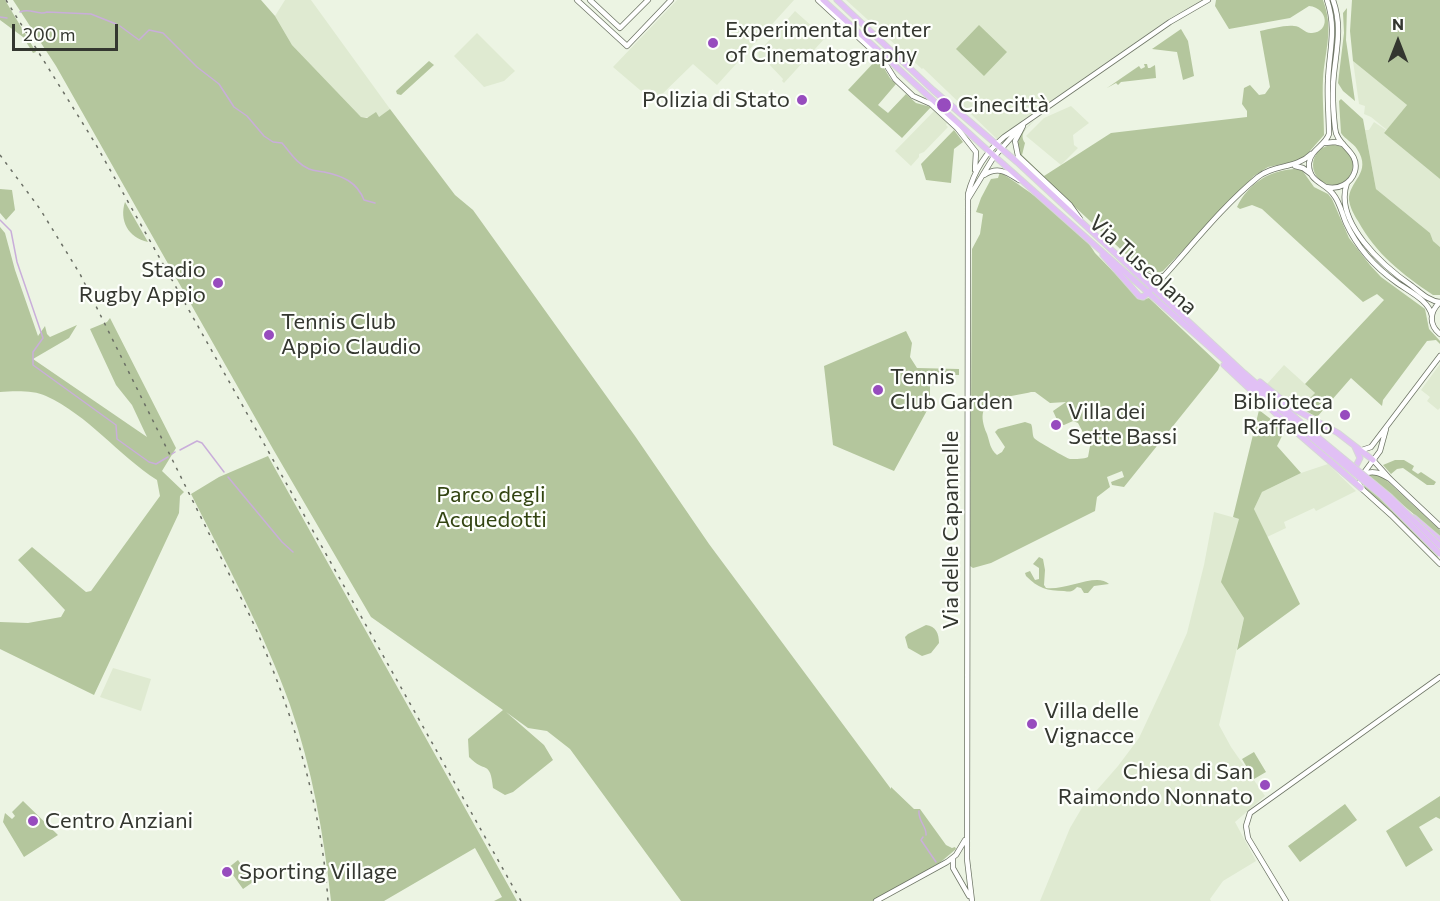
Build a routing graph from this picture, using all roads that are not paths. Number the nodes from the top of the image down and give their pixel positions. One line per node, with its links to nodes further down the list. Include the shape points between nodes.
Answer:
1 (577, 0): 4 (street, via 627,46)
2 (590, 0): 3 (street, via 621,28)
3 (648, 0)
4 (671, 0)
5 (818, 0): 21 (street, via 884,61 894,78 913,96 931,104 957,128 976,153)
6 (824, 0): 15 (main road, Via Tuscolana)
7 (837, 0): 14 (main road, Via Tuscolana, via 907,67)
8 (1208, 0): 11 (street)
9 (1327, 0): 12 (street, via 1333,31 1328,80 1329,132)
10 (1334, 0): 13 (street, via 1339,26 1333,85 1335,129)
11 (1024, 124): 14 (street); 26 (street, Via Tuscolana, via 1016,139 1018,156 1073,208)
12 (1323, 144): 13 (street); 16 (street)
13 (1343, 144): 22 (street, via 1351,151 1355,163 1354,174)
14 (999, 145): 15 (street, Via delle Capannelle); 17 (street); 26 (main road, Via Tuscolana)
15 (989, 151): 17 (main road, Via Tuscolana); 21 (street, Via delle Capannelle)
16 (1313, 152): 18 (street); 19 (street)
17 (995, 156): 20 (street); 24 (main road, Via Tuscolana)
18 (1292, 165): 19 (street); 28 (street, via 1271,169 1257,178)
19 (1311, 174): 23 (street)
20 (982, 177): 24 (street, via 1001,170); 25 (street)
21 (971, 183): 25 (street, Via delle Capannelle)
22 (1347, 183): 23 (street, via 1337,188); 31 (street, via 1346,208 1369,248 1391,272)
23 (1325, 187): 32 (street, via 1335,196 1365,254 1387,276 1426,304)
24 (1032, 188): 29 (main road, Via Tuscolana, via 1090,239 1138,296 1143,297)
25 (968, 199): 52 (street, Via delle Capannelle)
26 (1082, 223): 27 (main road, Via Tuscolana)
27 (1133, 268): 28 (street, via 1151,276); 29 (main road, Via Tuscolana)
28 (1164, 276): 29 (street); 30 (street, via 1161,288)
29 (1151, 290): 30 (main road, Via Tuscolana); 34 (main road, Via Tuscolana)
30 (1167, 300): 35 (main road, Via Tuscolana)
31 (1440, 302): 32 (street)
32 (1432, 316): 33 (street, via 1433,327)
33 (1440, 334)
34 (1212, 350): 38 (main road, Via Tuscolana); 42 (main road, via 1230,371)
35 (1222, 350): 38 (main road, Via Tuscolana); 39 (main road, via 1289,405)
36 (1440, 356): 37 (street)
37 (1386, 428): 40 (street, via 1371,447); 41 (street)
38 (1313, 436): 46 (main road, Via Tuscolana, bridge, via 1377,485); 50 (main road, Via Tuscolana, bridge, via 1381,495)
39 (1355, 445): 40 (main road); 42 (main road, via 1359,464)
40 (1362, 450): 41 (main road)
41 (1373, 460): 43 (street); 44 (street)
42 (1345, 473): 45 (main road)
43 (1363, 474): 44 (street, via 1374,471); 45 (street)
44 (1390, 479): 47 (street)
45 (1361, 488): 50 (street, Via Tuscolana)
46 (1409, 516): 48 (main road, bridge); 49 (main road, Via Tuscolana, bridge)
47 (1440, 526)
48 (1440, 540)
49 (1440, 546)
50 (1439, 559)
51 (1440, 677): 59 (street, via 1250,813 1248,838)
52 (968, 826): 53 (street, Via delle Capannelle, via 964,844); 54 (street, Via delle Capannelle)
53 (954, 856): 54 (street, via 964,858); 55 (street); 56 (street)
54 (967, 864): 58 (street, Via delle Capannelle)
55 (941, 865): 56 (street); 57 (street)
56 (955, 870): 58 (street)
57 (876, 901)
58 (972, 901)
59 (1286, 901)

